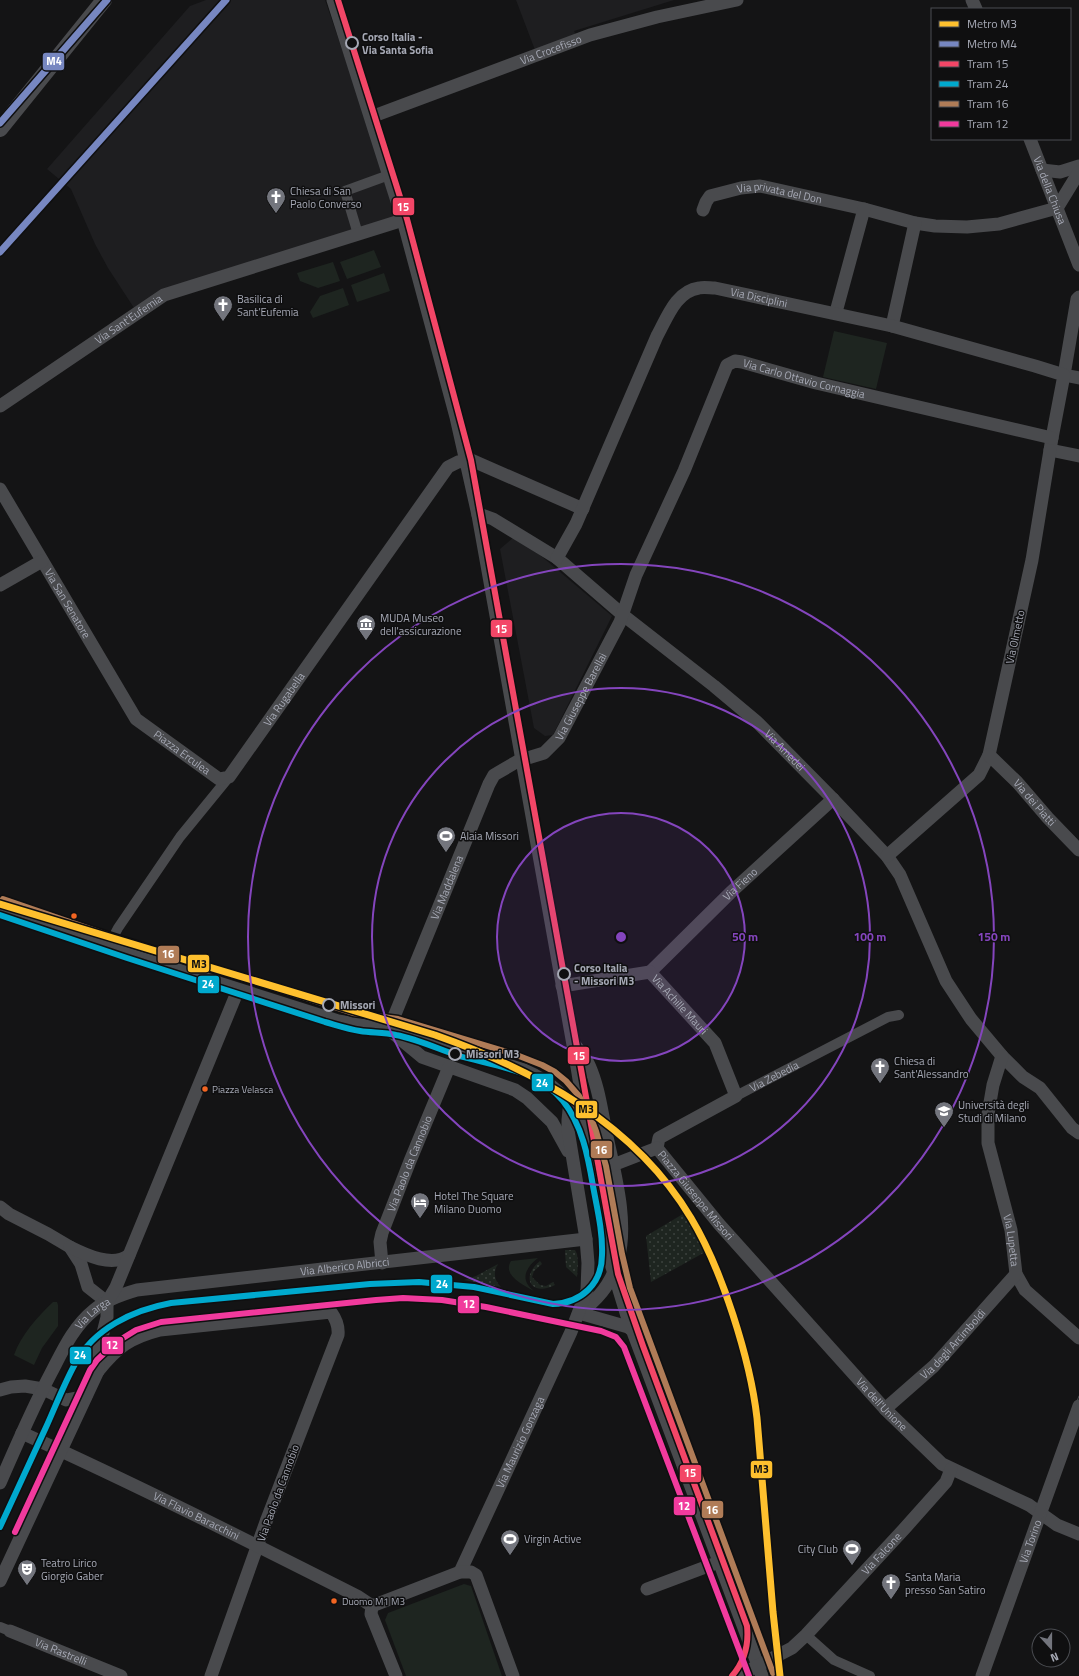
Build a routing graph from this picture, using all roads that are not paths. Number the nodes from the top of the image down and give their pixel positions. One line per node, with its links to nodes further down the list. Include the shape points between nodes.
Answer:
1 (104, 0): 5 (street)
2 (333, 0): 4 (street)
3 (736, 0): 4 (street, Via Crocefisso, via 590,35)
4 (371, 117): 10 (street)
5 (0, 129)
6 (1030, 140): 8 (street, Via della Chiusa)
7 (1079, 166): 8 (street, via 1060,172)
8 (1042, 170): 11 (street, Via della Chiusa)
9 (1079, 172): 11 (street)
10 (389, 175): 14 (street); 16 (street, via 345,191)
11 (1057, 208): 15 (street, Via privata del Don, via 999,224 967,227); 17 (street, Via della Chiusa)
12 (864, 209): 13 (street, Via privata del Don, via 760,186 710,196); 15 (street, Via privata del Don); 19 (street)
13 (703, 210)
14 (403, 220): 16 (street, Via Sant'Eufemia); 26 (street)
15 (915, 223): 20 (street)
16 (358, 234): 23 (street, Via Sant'Eufemia, via 164,295)
17 (1079, 265)
18 (1079, 297): 21 (street, Via Olmetto)
19 (836, 312): 20 (street, Via Disciplini); 28 (street, Via Disciplini, via 715,288 698,288 682,296 672,307 657,336)
20 (892, 326): 21 (street, Via Disciplini)
21 (1064, 375): 22 (street, Via Disciplini); 24 (street, Via Olmetto)
22 (1079, 378)
23 (0, 406)
24 (1051, 444): 25 (street, Via Carlo Ottavio Cornaggia); 33 (street, Via Carlo Ottavio Cornaggia, via 735,361 727,365 684,471 636,574); 35 (street, Via Olmetto, via 1032,560)
25 (1079, 456)
26 (466, 460): 28 (street); 29 (street); 37 (street, Via Rugabella, via 448,468)
27 (0, 489): 31 (street, Via San Senatore)
28 (583, 509): 30 (street, Via Disciplini)
29 (478, 515): 30 (street, Via Amedei, via 493,519); 36 (street)
30 (557, 558): 33 (street, Via Amedei)
31 (42, 561): 32 (street); 34 (street, Via San Senatore)
32 (0, 585)
33 (623, 615): 36 (street, Via Giuseppe Barellai, via 559,738 544,753); 38 (street, Via Amedei, via 757,722)
34 (136, 719): 37 (street, Piazza Erculea, via 219,779)
35 (989, 755): 39 (street, Via dei Piatti); 40 (street, Via Olmetto, via 979,775)
36 (521, 760): 44 (street); 47 (street, Via Maddalena, via 494,775 489,784)
37 (229, 777): 42 (street, Via Rugabella, via 180,838 118,928)
38 (833, 799): 40 (street, Via Amedei); 43 (street, Via Fieno, via 730,893)
39 (1079, 850)
40 (887, 856): 49 (street, Via Amedei, via 908,890 946,981 971,1019)
41 (0, 911): 42 (street)
42 (108, 948): 45 (street)
43 (650, 972): 44 (street, Via Achille Mauri); 52 (street, Via Achille Mauri, via 715,1043)
44 (562, 986): 48 (street)
45 (238, 990): 47 (street, via 338,1021); 62 (street)
46 (899, 1015): 52 (street, Via Zebedia, via 888,1017)
47 (389, 1029): 50 (street, via 422,1057); 53 (street, via 534,1074 557,1090)
48 (572, 1041): 51 (street); 58 (street, via 589,1064 596,1085)
49 (1002, 1056): 54 (street, Via Amedei, via 1023,1077 1040,1088 1072,1128); 65 (street, Via Lupetta, via 988,1114 988,1143 1011,1230)
50 (450, 1067): 57 (street, via 510,1088 527,1098 552,1122); 64 (street, Via Paolo da Cannobio, via 382,1233)
51 (577, 1067): 53 (street); 55 (street)
52 (736, 1096): 56 (street, Via Zebedia, via 659,1138)
53 (570, 1104): 55 (street, via 578,1115); 57 (street, via 568,1120)
54 (1079, 1132)
55 (590, 1145): 66 (street)
56 (657, 1148): 58 (street, Piazza Giuseppe Missori); 63 (street, Piazza Giuseppe Missori, via 719,1224)
57 (571, 1157): 60 (street)
58 (613, 1165): 66 (street, via 621,1216 621,1241)
59 (0, 1206): 61 (street, via 9,1214)
60 (586, 1239): 64 (street, Via Alberico Albricci); 68 (street, via 588,1290)
61 (70, 1247): 62 (street, via 104,1259 120,1260); 67 (street, via 81,1264 88,1288)
62 (129, 1255): 67 (street)
63 (752, 1259): 76 (street, Via dell'Unione)
64 (382, 1263): 67 (street, Via Alberico Albricci, via 138,1290 121,1294)
65 (1016, 1274): 70 (street, Via Lupetta, via 1026,1290); 76 (street, Via degli Arcimboldi, via 934,1366)
66 (613, 1275): 68 (street, via 598,1297); 69 (street)
67 (107, 1302): 71 (street, Via Larga, via 107,1317 98,1353); 73 (street, Via Larga, via 95,1309 75,1330)
68 (579, 1313): 69 (street); 85 (street, Via Maurizio Gonzaga)
69 (631, 1329): 84 (street)
70 (1079, 1338)
71 (98, 1371): 74 (street, Via Larga); 83 (street, Via Paolo da Cannobio, via 113,1353 130,1340 160,1330 331,1312 337,1324 338,1335)
72 (6, 1388): 73 (street)
73 (43, 1388): 74 (street, via 66,1400); 77 (street, Via Larga)
74 (86, 1396): 78 (street, Via Larga)
75 (1079, 1406): 81 (street, Via Torino)
76 (885, 1409): 79 (street, Via dell'Unione, via 942,1464)
77 (22, 1433): 78 (street); 80 (street, Via Larga)
78 (61, 1450): 83 (street, Via Flavio Baracchini); 86 (street, Via Larga)
79 (951, 1468): 81 (street, Via dell'Unione, via 1029,1505); 90 (street, Via Falcone, via 946,1482)
80 (0, 1483)
81 (1040, 1513): 82 (street, Via dell'Unione, via 1057,1525); 98 (street, Via Torino)
82 (1079, 1534)
83 (258, 1546): 88 (street, Via Flavio Baracchini); 93 (street, Via Paolo da Cannobio)
84 (720, 1562): 87 (street); 91 (street)
85 (460, 1572): 88 (street); 95 (street, via 471,1572 476,1575)
86 (0, 1581)
87 (647, 1589)
88 (372, 1606): 94 (street, via 371,1614)
89 (5, 1629): 92 (street, Via Rastrelli)
90 (806, 1635): 91 (street, Via Falcone); 97 (street, via 834,1660)
91 (757, 1673): 96 (street, Via Falcone)
92 (121, 1676)
93 (211, 1676)
94 (396, 1676)
95 (513, 1676)
96 (738, 1676)
97 (870, 1676)
98 (982, 1676)

